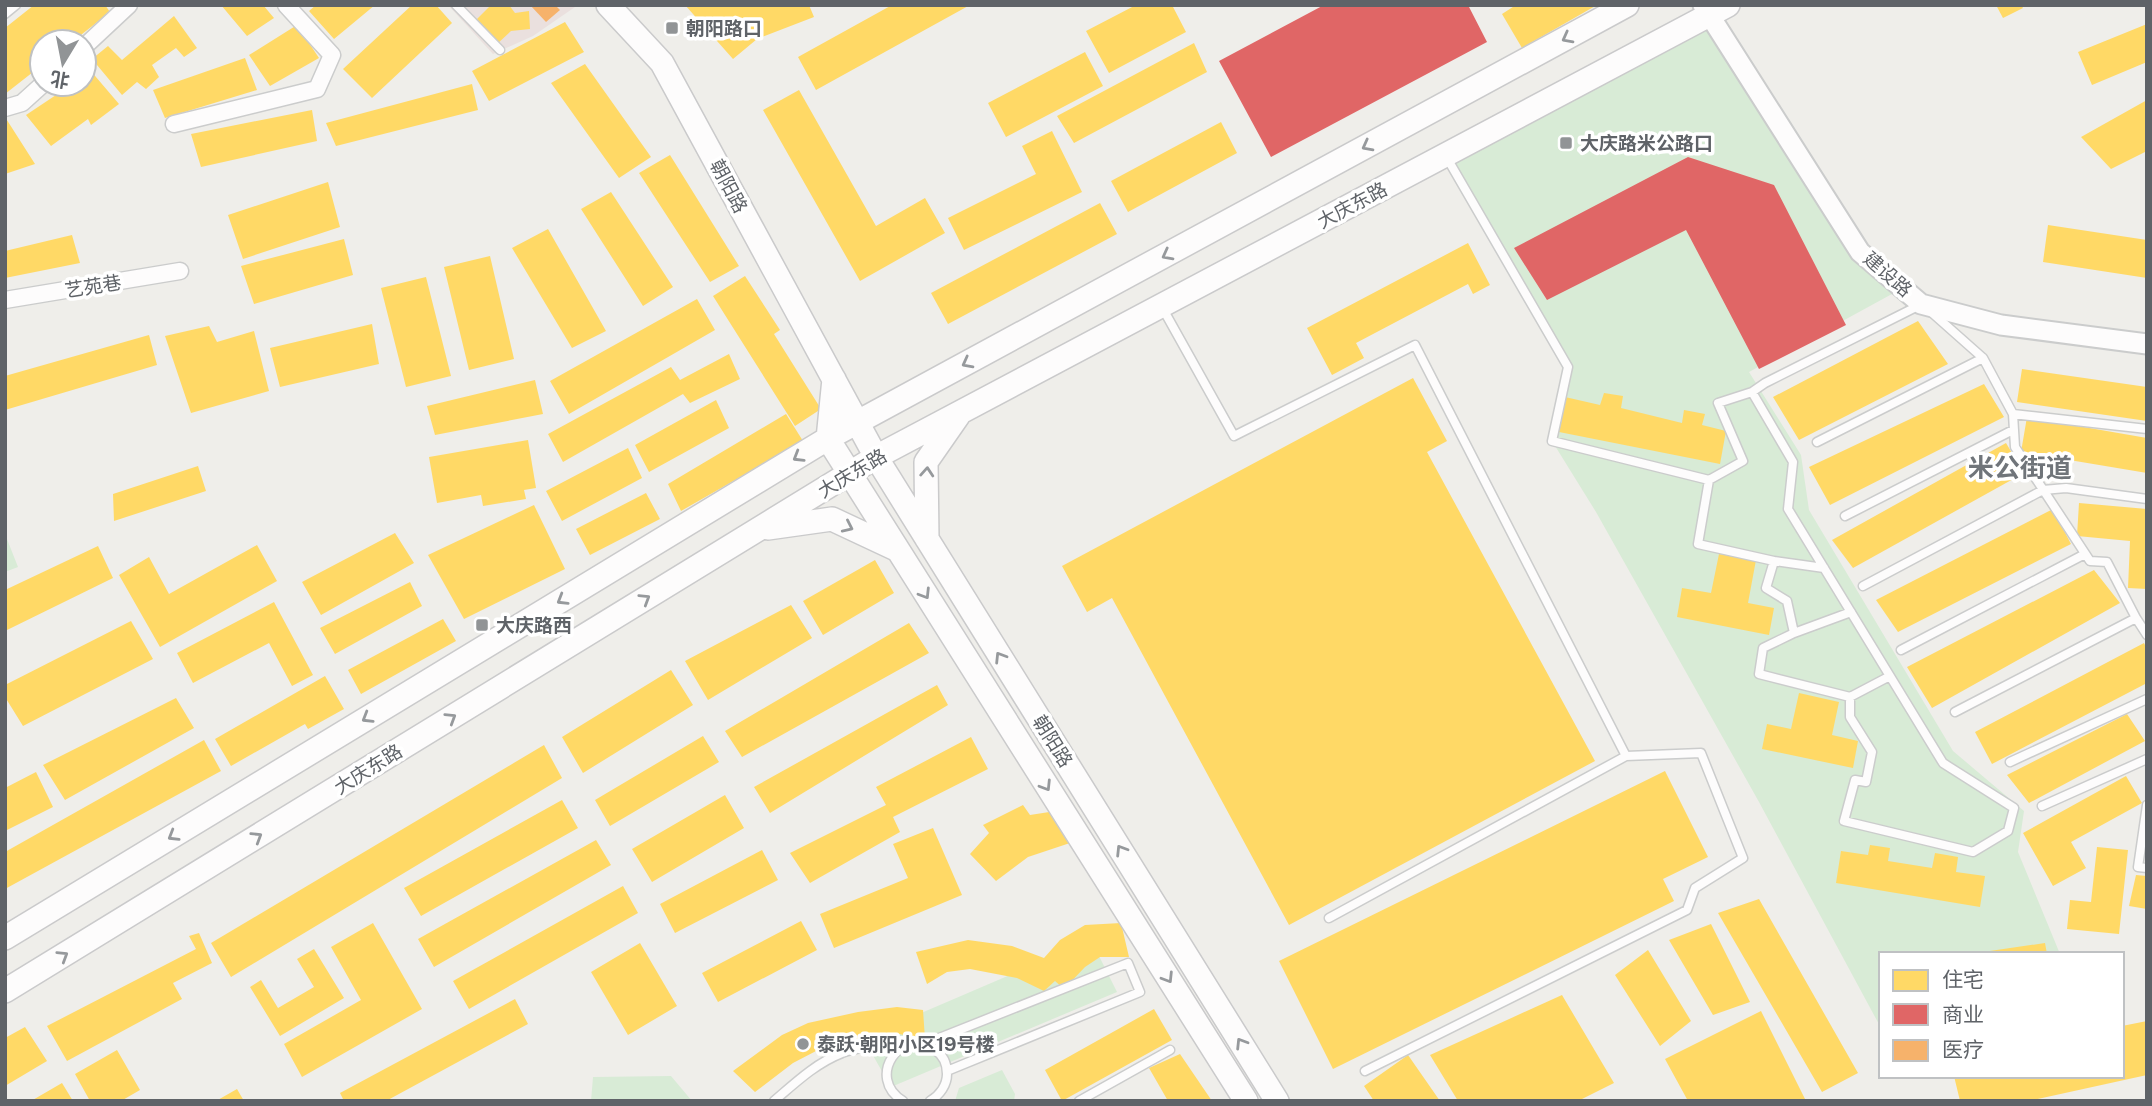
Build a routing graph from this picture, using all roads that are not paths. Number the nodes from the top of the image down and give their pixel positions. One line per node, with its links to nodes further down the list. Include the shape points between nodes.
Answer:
1 (16, 5): 8 (lane)
2 (129, 5): 9 (street)
3 (286, 5): 13 (street, via 332,55 317,89)
4 (456, 5): 10 (lane)
5 (608, 5): 21 (main road, 朝阳路, via 662,63)
6 (1626, 5): 25 (main road, 大庆东路, one-way to 25)
7 (1714, 8): 14 (main road, 大庆东路); 17 (street, 建设路, via 1860,252)
8 (5, 14)
9 (98, 34)
10 (500, 50)
11 (28, 98): 12 (street)
12 (5, 108)
13 (174, 124)
14 (1445, 155): 18 (main road, 大庆东路); 32 (lane, via 1568,367 1552,441)
15 (180, 271): 16 (street, 艺苑巷)
16 (5, 300)
17 (1921, 304): 19 (street, 建设路, via 2001,325); 20 (lane); 22 (lane)
18 (1161, 306): 23 (main road, 大庆东路); 52 (lane, via 1234,436 1416,345)
19 (2147, 344)
20 (1983, 358): 24 (lane); 29 (lane)
21 (834, 379): 25 (main road, 朝阳路); 28 (main road)
22 (1752, 392): 32 (lane, via 1718,402 1743,461); 41 (lane, via 1793,462 1788,509)
23 (959, 413): 30 (main road, 大庆东路); 37 (main road, one-way to 23, via 926,463)
24 (2013, 414): 26 (lane); 27 (lane)
25 (857, 423): 28 (main road, 大庆东路); 30 (main road, 朝阳路)
26 (2147, 429)
27 (2013, 430): 33 (lane, via 2015,447); 35 (lane)
28 (828, 439): 31 (main road, 朝阳路); 59 (main road, 大庆东路, one-way to 59)
29 (1817, 442)
30 (876, 457): 31 (main road, 大庆东路); 37 (main road, 朝阳路)
31 (849, 474): 36 (main road, 大庆东路); 38 (main road, 朝阳路)
32 (1709, 480): 40 (lane, via 1698,544)
33 (2043, 490): 34 (lane, via 2066,488); 39 (lane); 42 (lane)
34 (2147, 499)
35 (1845, 516)
36 (758, 530): 38 (main road, one-way to 38, via 832,519); 60 (main road, 大庆东路, one-way to 36)
37 (928, 539): 71 (main road, 朝阳路, one-way to 37)
38 (896, 549): 70 (main road, 朝阳路, one-way to 70)
39 (2085, 554): 44 (lane, via 2090,561 2107,562); 47 (lane)
40 (1774, 561): 41 (lane); 45 (lane, via 1766,588 1787,601)
41 (1824, 568): 43 (lane)
42 (1863, 586)
43 (1851, 612): 45 (lane); 48 (lane)
44 (2136, 618): 46 (lane); 51 (lane)
45 (1794, 633): 49 (lane, via 1763,648 1759,674)
46 (2147, 635)
47 (1902, 650)
48 (1890, 676): 49 (lane); 49 (lane, via 1943,763 2014,808 2008,831 1973,852 1844,821 1854,780 1866,782 1872,752 1850,718)
49 (1850, 697)
50 (2147, 699): 54 (lane)
51 (1955, 712)
52 (1626, 756): 58 (lane); 65 (lane, via 1701,753 1743,858 1695,888 1687,910)
53 (2147, 759): 56 (lane)
54 (2010, 762)
55 (2147, 805): 57 (lane, via 2138,867)
56 (2042, 806)
57 (2147, 868)
58 (1329, 918)
59 (5, 938)
60 (5, 991)
61 (924, 1044): 62 (lane); 64 (lane, via 939,1053); 64 (lane, via 1128,963 1140,992)
62 (904, 1046): 66 (lane, via 843,1052 811,1069); 67 (lane, via 889,1060 887,1070 891,1090)
63 (1170, 1050): 69 (lane)
64 (947, 1071): 68 (lane, via 942,1090)
65 (1365, 1071)
66 (774, 1101)
67 (903, 1101)
68 (930, 1101)
69 (1079, 1101)
70 (1246, 1101)
71 (1277, 1101)

